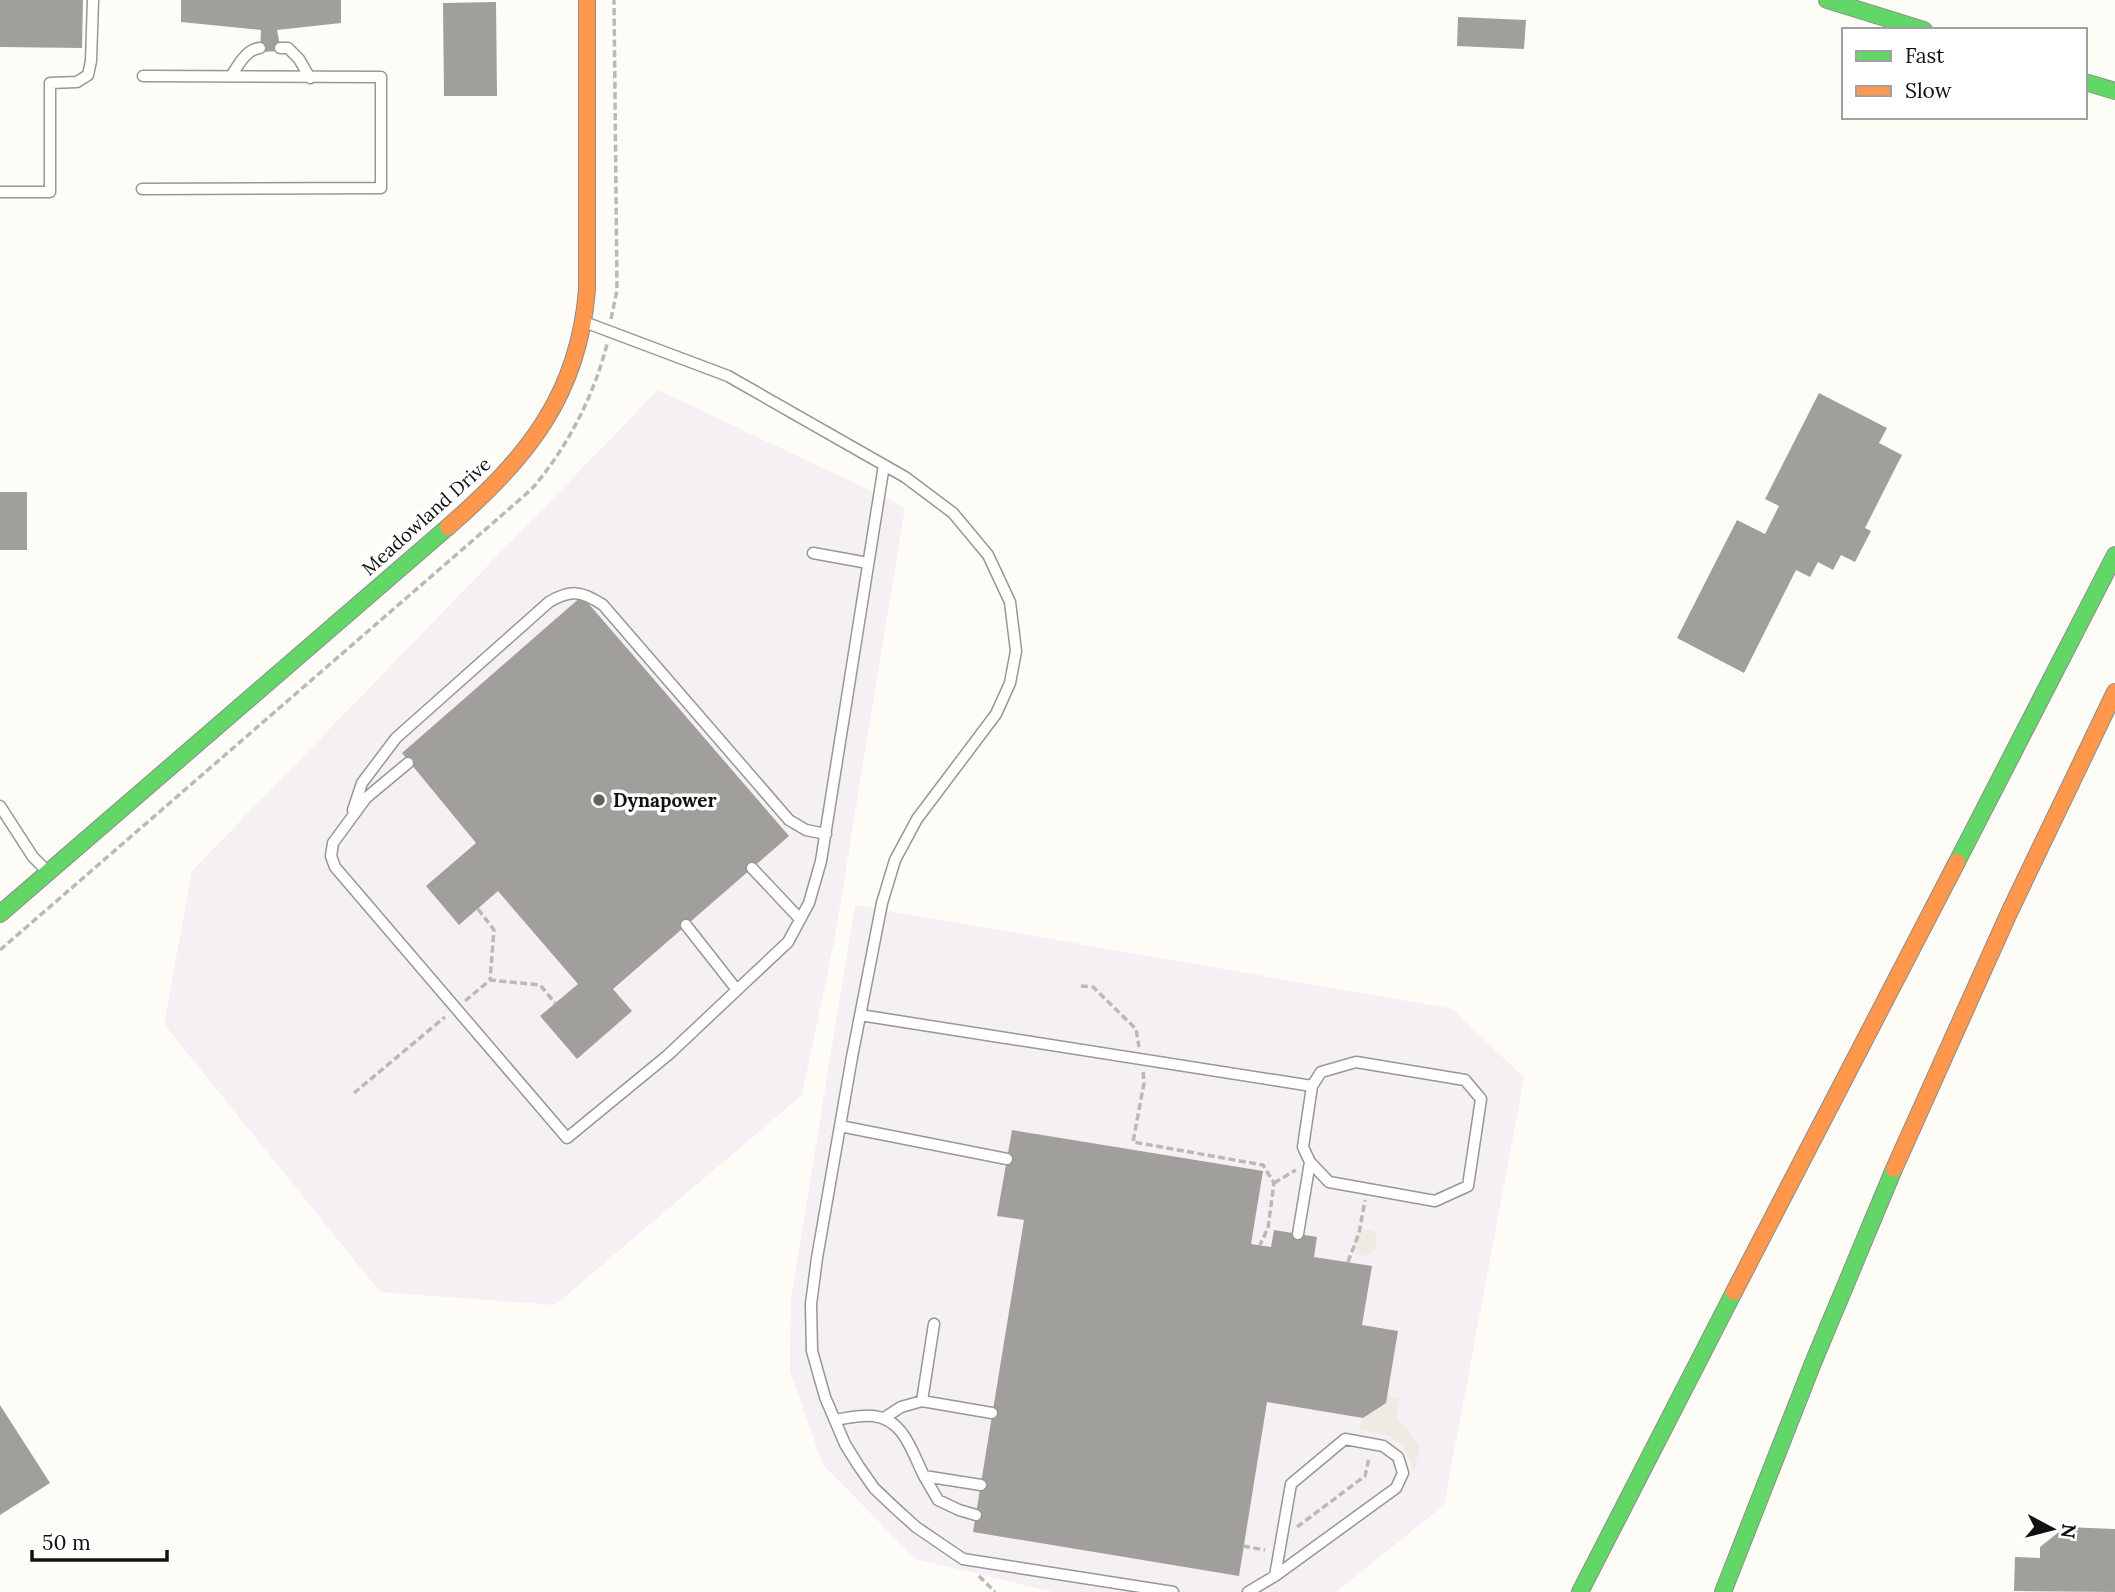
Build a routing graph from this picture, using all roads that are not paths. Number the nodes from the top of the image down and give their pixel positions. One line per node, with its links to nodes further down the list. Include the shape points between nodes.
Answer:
1 (93, 0): 13 (lane, via 88,75 77,82 50,83 50,192)
2 (587, 0): 14 (main road, Meadowland Drive)
3 (1827, 0): 4 (main road)
4 (1918, 28)
5 (260, 48): 8 (lane, via 247,54)
6 (280, 48): 9 (lane, via 288,48 299,59)
7 (143, 76): 8 (lane)
8 (231, 76): 9 (lane)
9 (310, 78): 12 (lane, via 382,77 381,188)
10 (2087, 83): 11 (main road)
11 (2115, 91)
12 (142, 189)
13 (0, 192)
14 (584, 322): 15 (lane, via 728,376); 25 (main road, Meadowland Drive, via 558,398 532,441 499,481)
15 (884, 465): 18 (lane); 30 (lane, via 953,513 988,555 1010,602 1016,651 1010,683 996,714 917,819 895,860 881,903)
16 (813, 553): 18 (lane)
17 (2115, 555): 47 (main road)
18 (868, 562): 23 (lane)
19 (2115, 692): 48 (main road, via 2046,829 1882,1194)
20 (408, 763): 22 (lane, via 366,798)
21 (0, 806): 25 (lane)
22 (351, 819): 23 (lane, via 362,783 396,738 549,602 575,593 603,606 789,820); 29 (lane, via 333,843 335,867 567,1138 668,1055)
23 (826, 834): 27 (lane, via 809,903)
24 (752, 868): 27 (lane)
25 (48, 872): 26 (main road, Meadowland Drive)
26 (0, 914)
27 (800, 919): 29 (lane, via 788,942)
28 (686, 925): 29 (lane)
29 (737, 990)
30 (860, 1015): 31 (lane); 32 (lane)
31 (1312, 1086): 34 (lane, via 1303,1146); 34 (lane, via 1321,1072 1356,1062 1465,1080 1481,1098 1468,1186 1435,1201 1329,1182)
32 (840, 1126): 33 (lane); 40 (lane, via 811,1304 812,1351)
33 (1007, 1159)
34 (1310, 1162): 35 (lane)
35 (1298, 1234)
36 (934, 1324): 37 (lane)
37 (922, 1401): 38 (lane); 39 (lane)
38 (992, 1413)
39 (884, 1418): 40 (lane); 41 (lane, via 898,1425)
40 (835, 1420): 45 (lane, via 874,1488 916,1527 963,1559)
41 (924, 1476): 42 (lane); 43 (lane, via 938,1500)
42 (981, 1485)
43 (976, 1515)
44 (1275, 1576): 44 (lane, via 1291,1484 1345,1439 1383,1446 1398,1457 1403,1473 1396,1488); 46 (lane)
45 (1173, 1592)
46 (1248, 1592)
47 (1580, 1592)
48 (1723, 1592)

